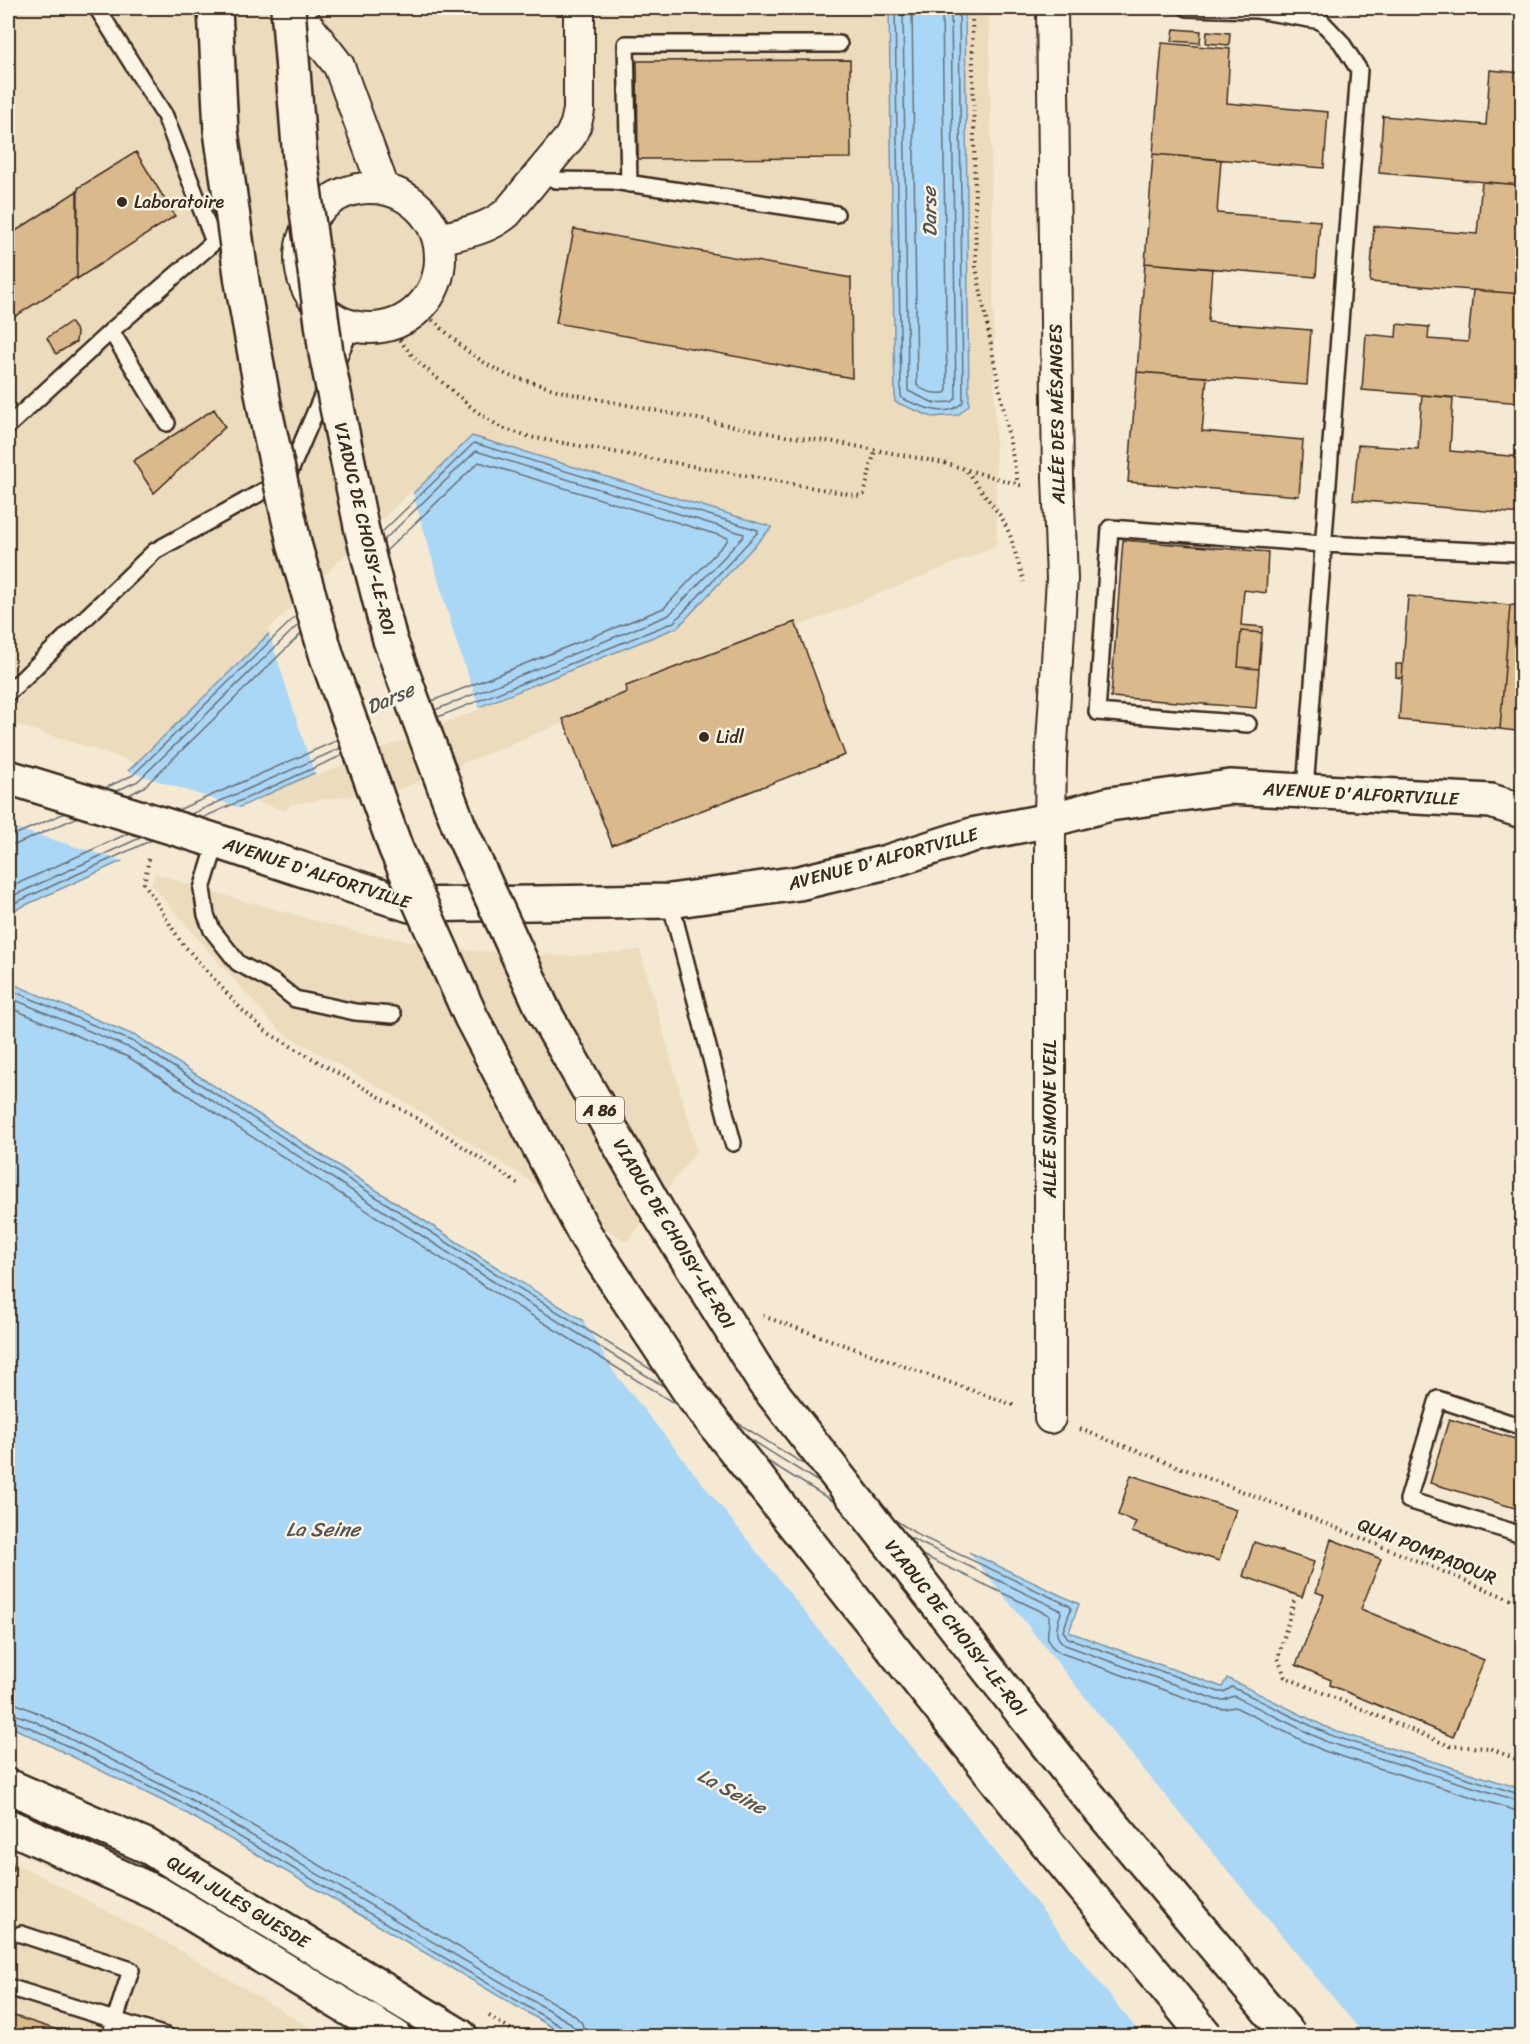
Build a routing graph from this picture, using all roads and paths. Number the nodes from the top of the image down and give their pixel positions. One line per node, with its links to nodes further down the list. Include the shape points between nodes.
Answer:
1 (97, 8): 18 (lane, via 165,116 214,242)
2 (214, 8): 54 (main road, bridge, via 221,131 242,282 295,547 327,657 396,849 471,1017 586,1236 693,1397)
3 (288, 8): 55 (main road, VIADUC DE CHOISY-LE-ROI / A 86, bridge, via 300,159 326,353 362,531 390,640 451,804 544,1012 658,1212 764,1382 1075,1780)
4 (294, 8): 12 (street, via 339,66)
5 (579, 8): 10 (street, via 578,117 570,137)
6 (972, 8): 24 (path, via 976,267)
7 (1052, 8): 23 (street, ALLÉE DES MÉSANGES)
8 (1187, 8): 25 (lane, via 1257,10 1321,21 1359,70)
9 (839, 44): 11 (lane, via 626,44)
10 (542, 171): 11 (lane, via 556,180); 14 (street, via 497,222)
11 (629, 184): 13 (lane)
12 (384, 189): 14 (street, via 408,199 427,216); 16 (street, via 359,188 335,197 307,227 301,247 306,287 333,318)
13 (836, 214)
14 (438, 239): 15 (street, via 440,265 433,288)
15 (419, 308): 17 (street); 21 (path, via 467,351 507,375 567,393)
16 (352, 326): 17 (street); 28 (lane, via 287,478 155,551)
17 (388, 326): 21 (path, via 416,360 477,412 502,428 530,437 860,496 864,494)
18 (111, 331): 19 (lane); 20 (lane)
19 (167, 423)
20 (8, 426)
21 (875, 450): 22 (path)
22 (967, 470): 24 (path); 27 (path, via 1002,518)
23 (1058, 478): 24 (path); 33 (street, ALLÉE DES MÉSANGES, via 1062,579)
24 (1018, 484)
25 (1323, 544): 26 (lane); 29 (lane, via 1110,528 1096,712); 31 (lane)
26 (1522, 553)
27 (1024, 582)
28 (8, 693)
29 (1248, 724)
30 (19, 780): 34 (main road, AVENUE D'ALFORTVILLE)
31 (1305, 790): 32 (main road, AVENUE D'ALFORTVILLE, via 1491,801); 33 (main road, AVENUE D'ALFORTVILLE, via 1230,787 1110,804)
32 (1522, 811)
33 (1050, 820): 35 (main road, AVENUE D'ALFORTVILLE, via 972,835 799,884); 38 (street, ALLÉE SIMONE VEIL)
34 (214, 840): 35 (main road, AVENUE D'ALFORTVILLE, via 410,905); 36 (lane, via 202,889 206,915 212,930 238,963 295,999 355,1012)
35 (670, 901): 37 (lane)
36 (393, 1014)
37 (733, 1143)
38 (1050, 1418)
39 (1522, 1427): 41 (lane, via 1438,1399 1408,1500)
40 (1322, 1522): 43 (path, QUAI POMPADOUR)
41 (1522, 1535)
42 (1294, 1601): 44 (path, via 1278,1658 1285,1677 1450,1746 1490,1748)
43 (1522, 1604)
44 (1522, 1762)
45 (8, 1786): 53 (main road, QUAI JULES GUESDE, via 147,1846)
46 (8, 1826): 52 (main road, QUAI JULES GUESDE, via 159,1894)
47 (21, 1934): 49 (lane, via 131,1970)
48 (8, 1987): 49 (lane)
49 (115, 2020): 50 (lane); 51 (lane)
50 (110, 2037)
51 (166, 2037)
52 (394, 2037)
53 (459, 2037)
54 (1206, 2037)
55 (1290, 2037)

